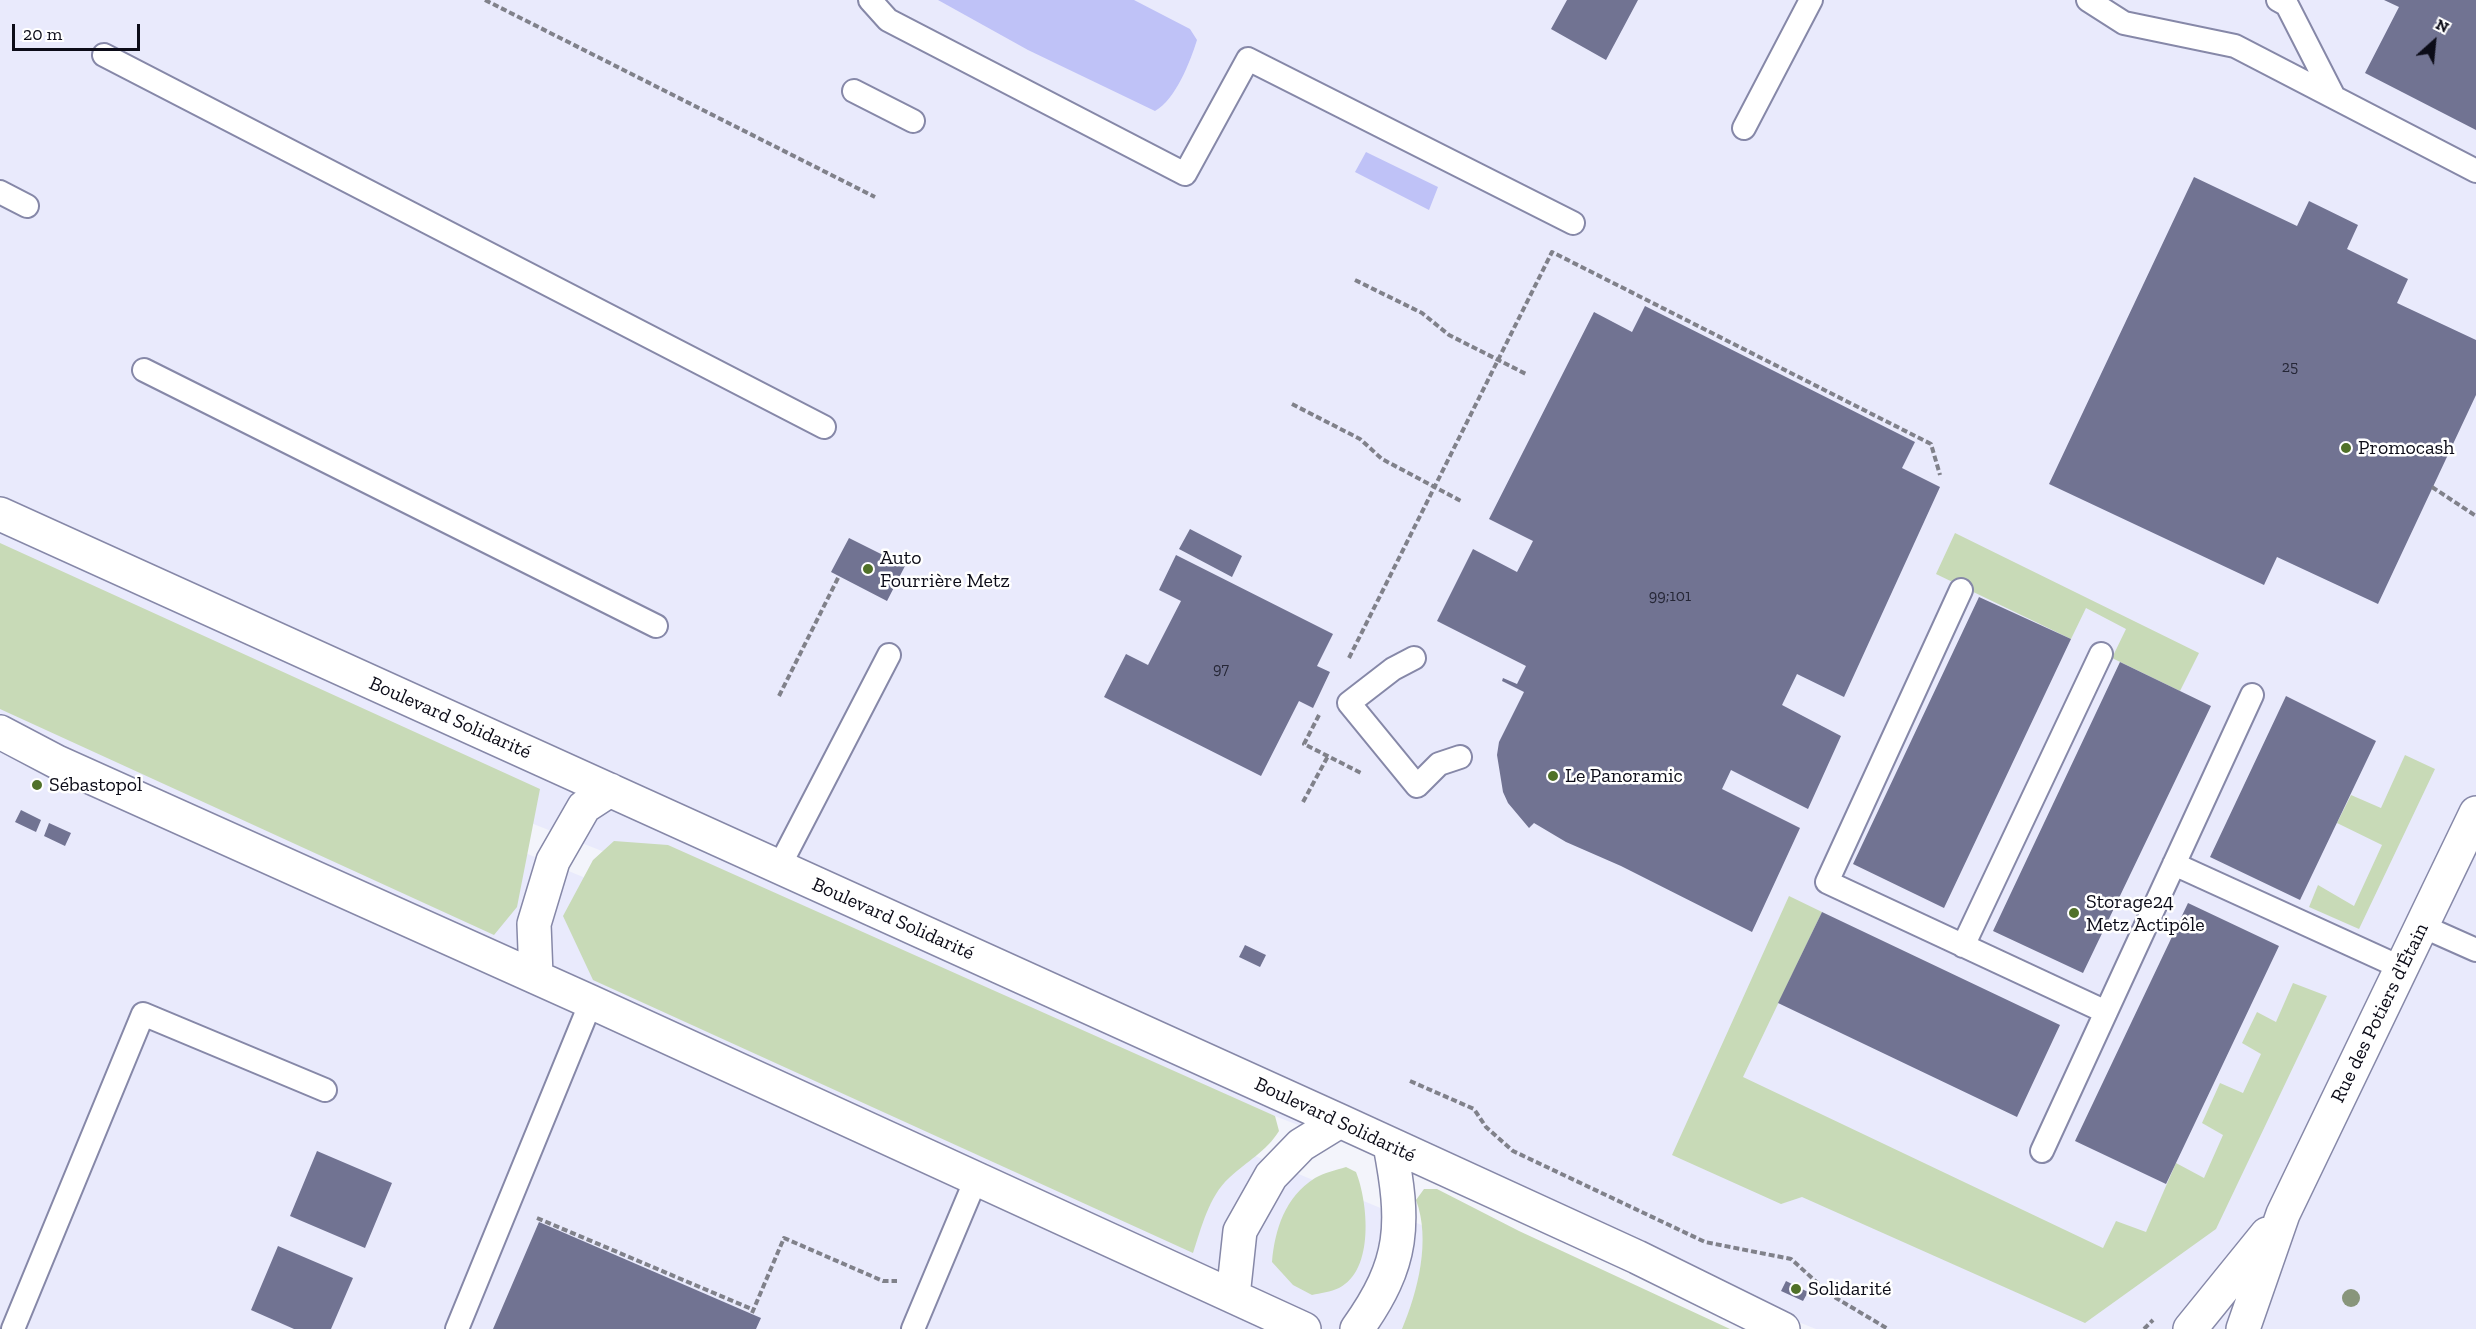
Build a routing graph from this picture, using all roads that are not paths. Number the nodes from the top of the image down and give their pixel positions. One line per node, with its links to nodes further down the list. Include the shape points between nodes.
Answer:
1 (870, 0): 13 (lane, via 888,20 1185,174 1248,59)
2 (1811, 0): 9 (lane)
3 (2088, 0): 7 (lane, via 2124,23 2235,46)
4 (2278, 0): 7 (lane, via 2288,5)
5 (104, 55): 15 (lane)
6 (854, 91): 8 (lane)
7 (2334, 97): 10 (lane)
8 (913, 121)
9 (1744, 128)
10 (2476, 171)
11 (0, 192): 12 (lane)
12 (27, 206)
13 (1573, 223)
14 (144, 370): 18 (lane)
15 (824, 427)
16 (0, 514): 25 (main road, Boulevard Solidarité)
17 (1961, 590): 30 (lane, via 1827,882)
18 (656, 626)
19 (2101, 654): 30 (lane)
20 (889, 655): 28 (lane)
21 (1414, 657): 24 (lane, via 1349,703 1417,786 1439,764)
22 (2252, 694): 27 (lane)
23 (0, 732): 33 (main road, via 57,762)
24 (1460, 757)
25 (610, 790): 28 (main road, Boulevard Solidarité); 33 (main road, via 585,807 553,861 534,924)
26 (2476, 813): 29 (main road, Rue des Potiers d'Étain)
27 (2174, 864): 32 (lane); 35 (lane)
28 (779, 867): 37 (main road, Boulevard Solidarité)
29 (2422, 926): 31 (lane); 32 (main road, Rue des Potiers d'Étain)
30 (1963, 946): 35 (lane)
31 (2476, 950)
32 (2402, 968): 41 (main road, Rue des Potiers d'Étain)
33 (536, 976): 34 (main road)
34 (591, 1002): 40 (main road); 44 (lane)
35 (2106, 1012): 39 (lane)
36 (325, 1090): 43 (lane, via 143,1014)
37 (1340, 1121): 38 (main road, Boulevard Solidarité); 42 (main road, via 1301,1145 1271,1176 1240,1232)
38 (1390, 1145): 47 (main road, via 1397,1182 1400,1239 1385,1286); 48 (main road, Boulevard Solidarité, via 1637,1257)
39 (2042, 1151)
40 (976, 1179): 42 (main road); 45 (lane)
41 (2283, 1214): 49 (main road, Rue des Potiers d'Étain); 50 (main road, Rue des Potiers d'Étain)
42 (1233, 1296): 46 (main road)
43 (13, 1329)
44 (457, 1329)
45 (913, 1329)
46 (1304, 1329)
47 (1357, 1329)
48 (1783, 1329)
49 (2190, 1329)
50 (2242, 1329)

